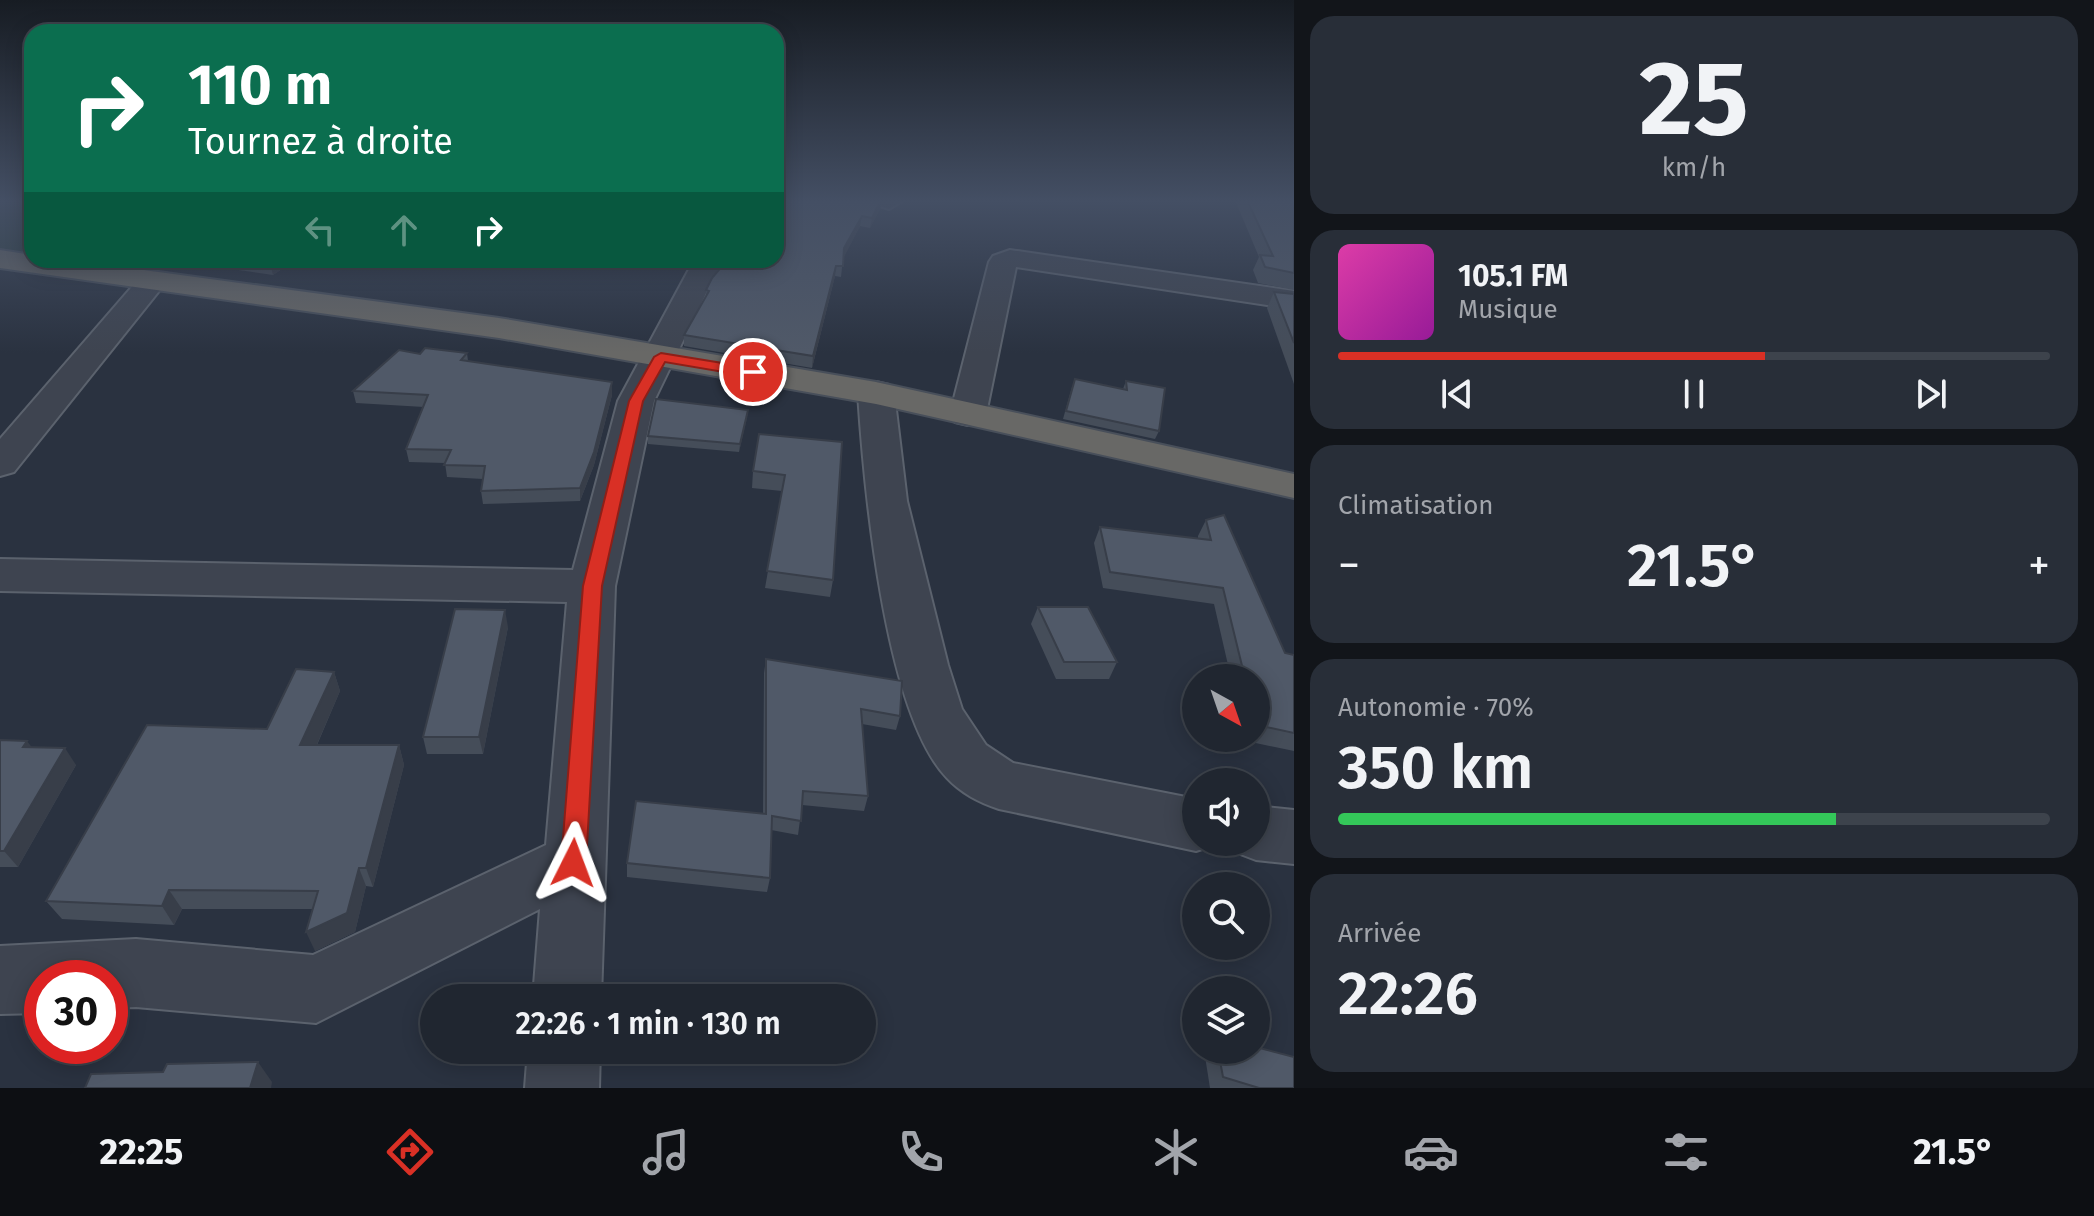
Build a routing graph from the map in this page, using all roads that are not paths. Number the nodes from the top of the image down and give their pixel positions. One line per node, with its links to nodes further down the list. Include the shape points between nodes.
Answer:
1 (4, 260): 2 (highway)
2 (24, 263)
3 (64, 268): 5 (highway)
4 (704, 268): 7 (street)
5 (153, 280): 7 (highway, via 499,328); 10 (street)
6 (1294, 300): 9 (street, via 1010,258 1003,262)
7 (661, 357): 8 (highway); 13 (street, via 636,401)
8 (876, 393): 9 (highway); 14 (street, via 886,501 923,665 937,716 966,761 999,785)
9 (968, 414): 11 (highway)
10 (0, 464)
11 (1294, 486)
12 (0, 575): 13 (street)
13 (592, 586): 17 (street)
14 (1182, 822)
15 (1270, 834): 16 (street)
16 (1294, 837)
17 (573, 863): 18 (street, via 316,989); 21 (street)
18 (128, 973)
19 (24, 979): 20 (street)
20 (0, 980)
21 (568, 984)
22 (563, 1064): 23 (street)
23 (562, 1088)

